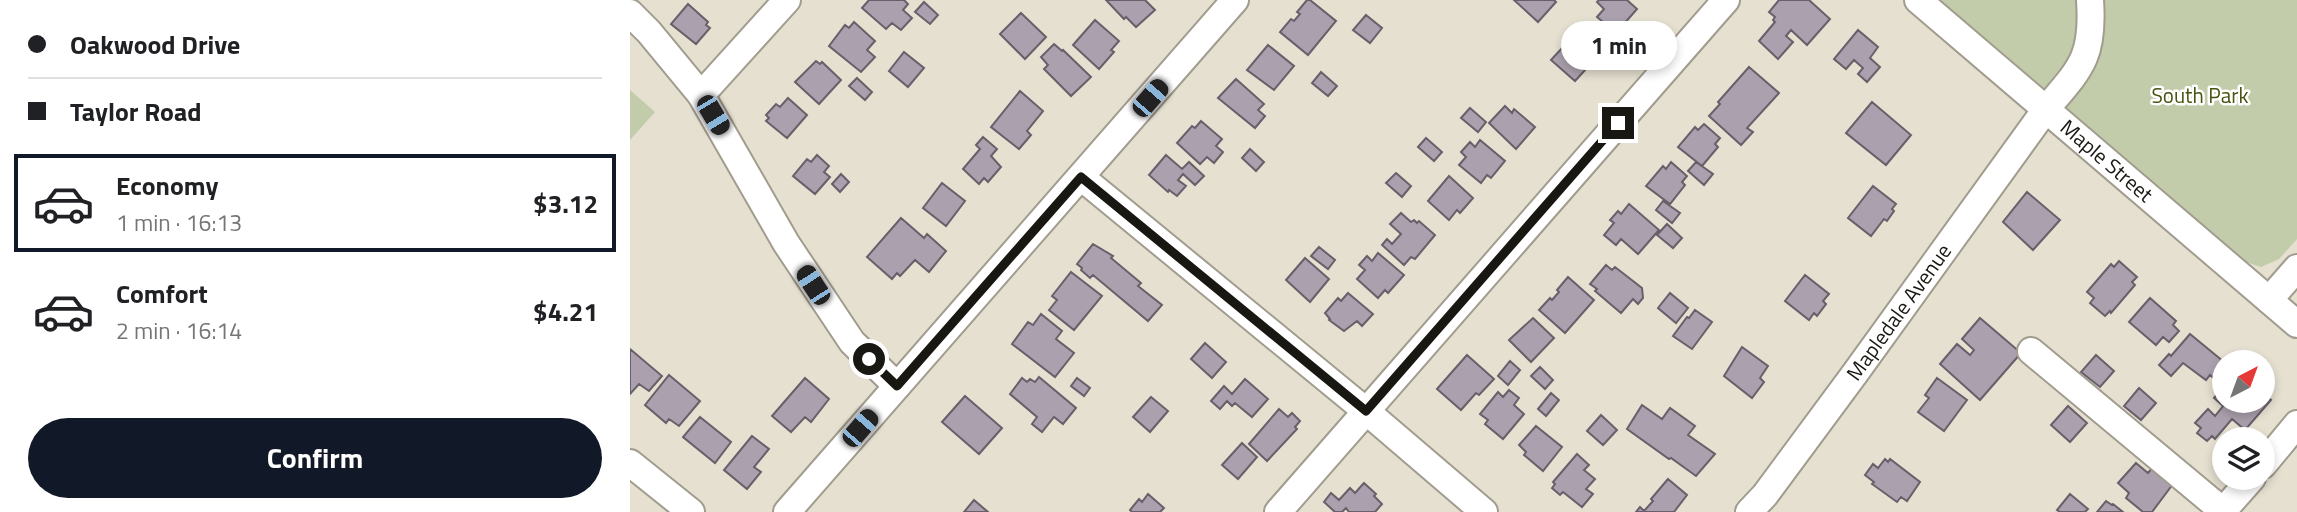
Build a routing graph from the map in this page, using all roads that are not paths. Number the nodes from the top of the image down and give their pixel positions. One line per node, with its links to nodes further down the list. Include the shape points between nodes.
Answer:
1 (787, 0): 7 (street)
2 (1235, 0): 9 (street)
3 (1726, 0): 15 (street)
4 (1918, 0): 8 (street, Maple Street)
5 (2090, 0): 8 (street, Mapledale Avenue, via 2090,39 2083,62)
6 (630, 13): 7 (street)
7 (701, 95): 14 (street, via 826,306 852,342)
8 (2046, 109): 11 (street, Maple Street); 24 (street, Mapledale Avenue)
9 (1081, 177): 14 (street); 15 (street)
10 (2297, 268): 11 (street)
11 (2269, 300): 12 (street, Maple Street)
12 (2297, 324)
13 (2031, 351): 25 (street)
14 (897, 386): 21 (street)
15 (1366, 411): 22 (street); 23 (street)
16 (2297, 424): 17 (street)
17 (2275, 450)
18 (630, 463): 20 (street)
19 (2242, 490): 25 (street)
20 (691, 512)
21 (787, 512)
22 (1278, 512)
23 (1484, 512)
24 (1749, 512)
25 (2223, 512)

